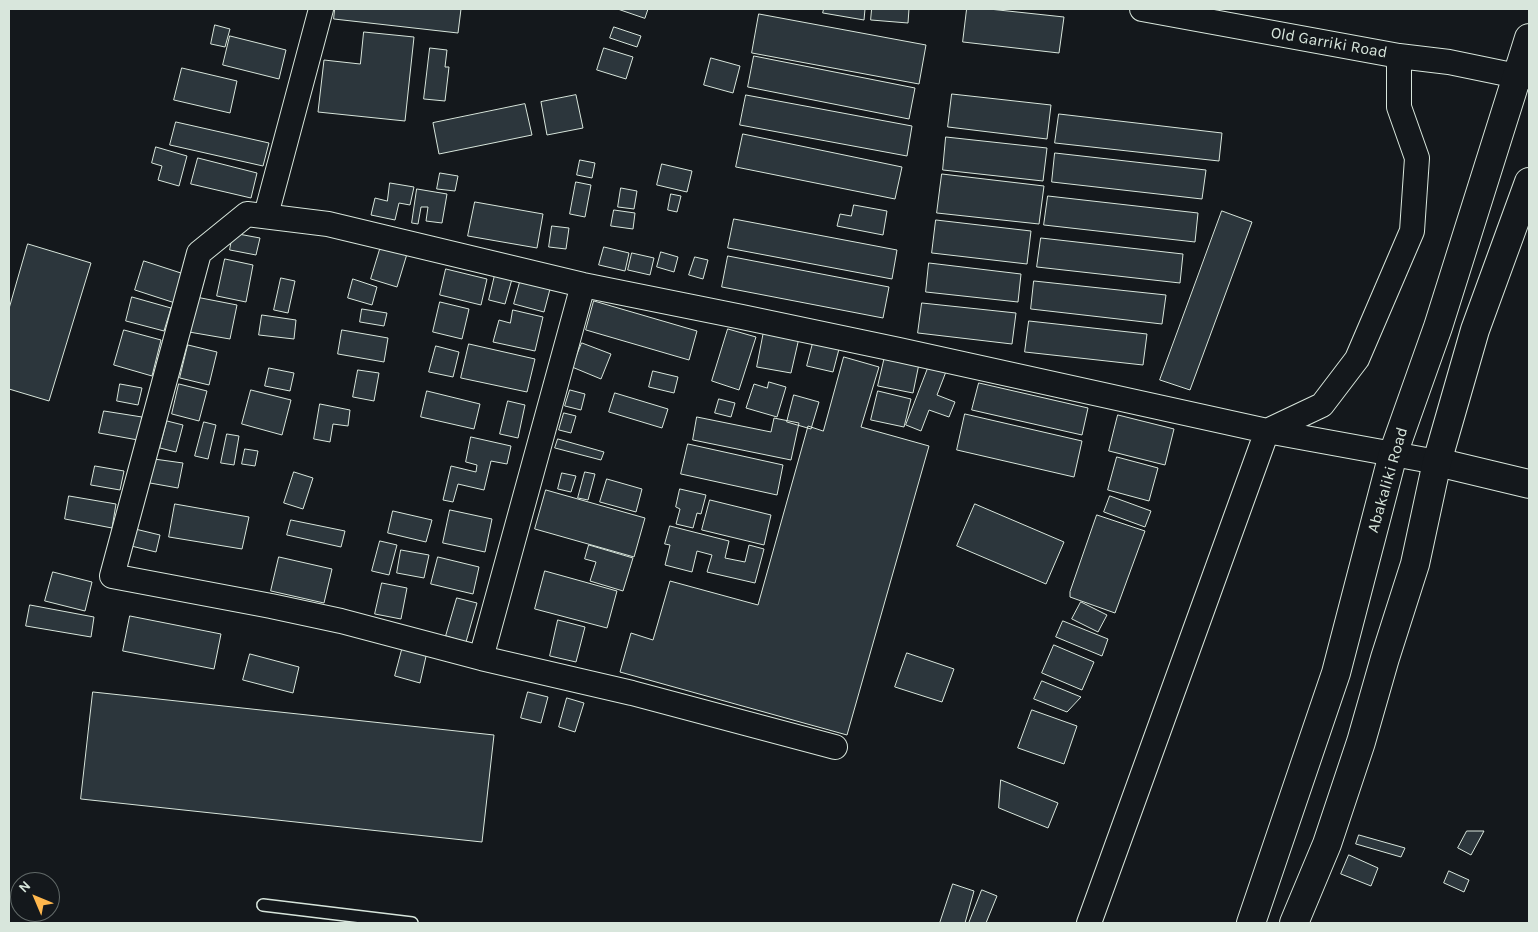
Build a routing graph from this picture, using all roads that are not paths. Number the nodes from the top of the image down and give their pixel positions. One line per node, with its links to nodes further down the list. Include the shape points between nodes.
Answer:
1 (322, 9): 7 (street)
2 (1142, 9): 4 (street, Old Garriki Road)
3 (1529, 38): 5 (main road, Abakaliki Road)
4 (1399, 56): 5 (street, Old Garriki Road); 9 (street, via 1399,107 1417,158 1412,231 1357,359 1322,405)
5 (1523, 76): 10 (main road, Abakaliki Road)
6 (1529, 182): 11 (main road, via 1475,330)
7 (266, 215): 8 (street, via 328,224); 13 (street, via 247,214 199,252 112,576 341,621)
8 (583, 286): 9 (street, via 899,350); 13 (street)
9 (1267, 431): 10 (street); 17 (street)
10 (1393, 454): 11 (street); 18 (main road, Abakaliki Road, via 1336,673)
11 (1437, 462): 12 (main road); 19 (main road, via 1415,564 1361,742 1327,844)
12 (1529, 484)
13 (481, 658): 14 (street, via 632,693)
14 (835, 747)
15 (263, 905): 16 (lane)
16 (412, 923)
17 (1089, 923)
18 (1251, 923)
19 (1294, 923)

